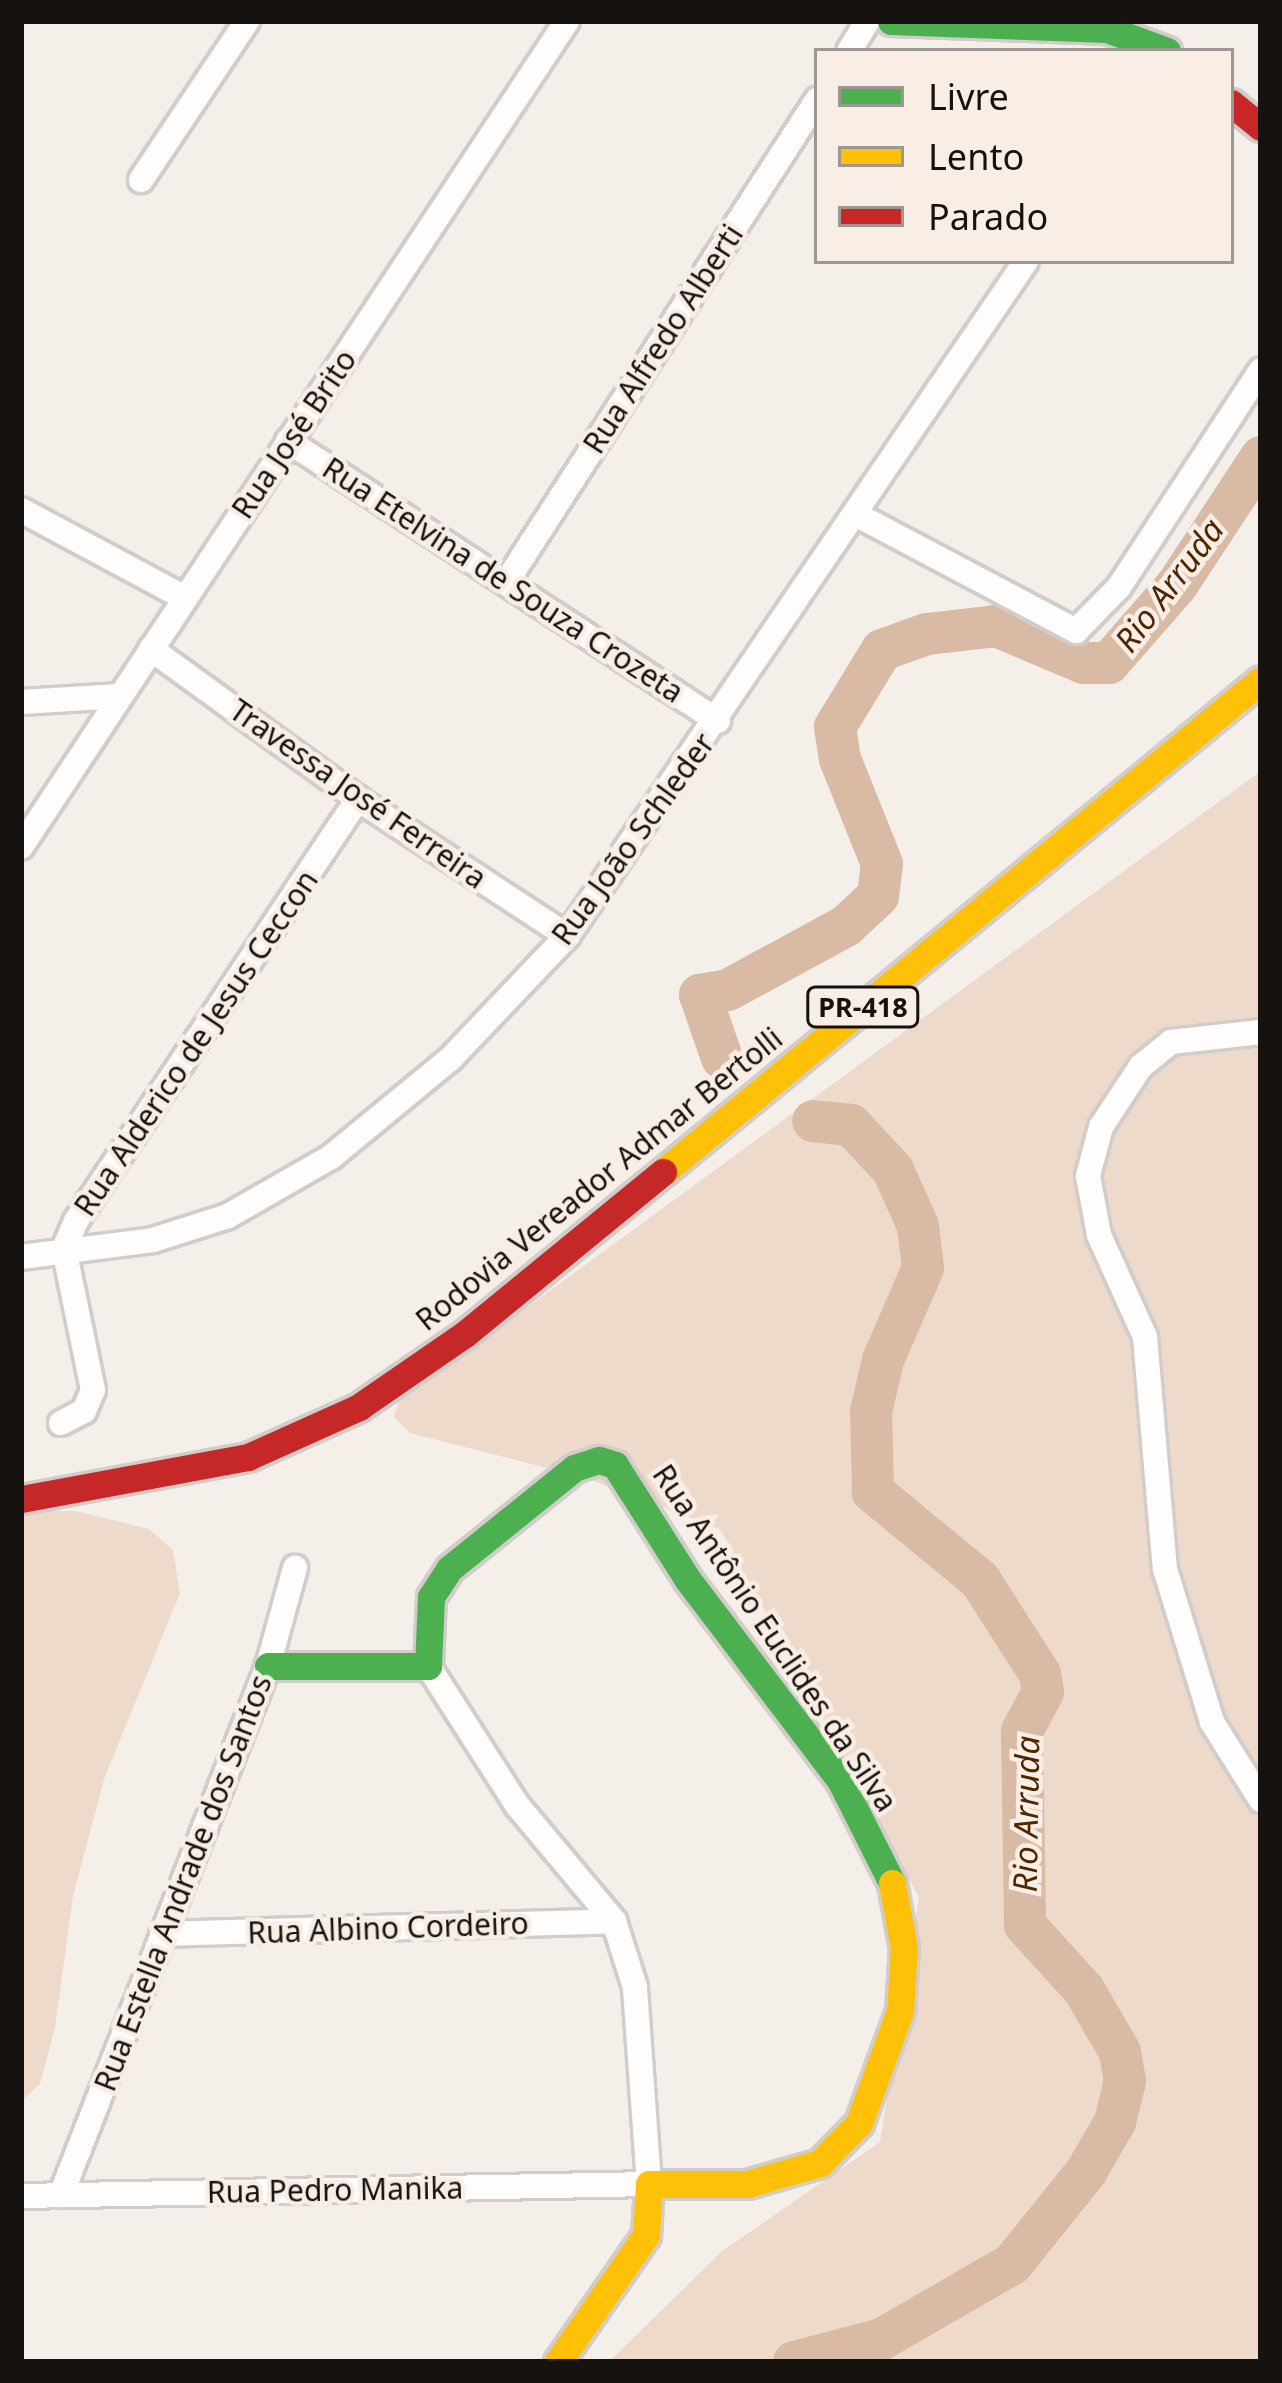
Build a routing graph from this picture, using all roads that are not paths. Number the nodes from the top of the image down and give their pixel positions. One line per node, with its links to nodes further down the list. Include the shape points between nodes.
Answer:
1 (247, 21): 10 (street)
2 (567, 21): 13 (street, Rua José Brito)
3 (868, 21): 5 (street)
4 (891, 21): 6 (main road, via 1107,29)
5 (851, 48)
6 (1159, 48)
7 (814, 105): 16 (street, Rua Alfredo Alberti)
8 (1234, 105): 9 (main road)
9 (1261, 127)
10 (141, 181)
11 (1024, 264): 15 (street, Rua João Schleder)
12 (1261, 370): 15 (street, via 1118,587 1076,631)
13 (288, 441): 16 (street, Rua Etelvina de Souza Crozeta); 17 (street, Rua José Brito)
14 (21, 510): 17 (street)
15 (859, 516): 22 (street, Rua João Schleder)
16 (509, 578): 22 (street, Rua Etelvina de Souza Crozeta)
17 (185, 598): 18 (street, Rua José Brito)
18 (152, 649): 20 (street, Rua José Brito); 23 (street, Travessa José Ferreira)
19 (1261, 680): 30 (main road, Rodovia Vereador Admar Bertolli / PR-418, via 465,1334 359,1408 248,1457)
20 (120, 696): 21 (street); 24 (street, Rua José Brito)
21 (21, 702)
22 (718, 721): 25 (street, Rua João Schleder)
23 (358, 799): 25 (street, Travessa José Ferreira); 27 (street, Rua Alderico de Jesus Ceccon)
24 (21, 847)
25 (567, 936): 27 (street, Rua João Schleder, via 451,1058 331,1157 227,1216 153,1240)
26 (1261, 1032): 34 (street, via 1171,1042 1141,1066 1102,1127 1088,1176 1099,1234 1145,1337 1166,1569 1212,1722)
27 (64, 1249): 28 (street, Rua João Schleder); 29 (street, Rua Alderico de Jesus Ceccon, via 93,1390 84,1411)
28 (21, 1257)
29 (61, 1423)
30 (21, 1499)
31 (296, 1568): 32 (street, Rua Estella Andrade dos Santos)
32 (268, 1666): 33 (main road); 36 (street, Rua Estella Andrade dos Santos)
33 (428, 1666): 35 (street, via 517,1805); 37 (main road, Rua Antônio Euclides da Silva, via 431,1597 448,1569 574,1468 599,1460 615,1466 688,1580 840,1780 887,1864 904,1948 900,2011 859,2123 820,2163 747,2184)
34 (1261, 1800)
35 (614, 1922): 36 (street, Rua Albino Cordeiro); 37 (street, via 635,1988)
36 (161, 1934): 38 (street, Rua Estella Andrade dos Santos)
37 (649, 2184): 38 (street, Rua Pedro Manika); 40 (main road, via 646,2235)
38 (61, 2195): 39 (street, Rua Pedro Manika)
39 (21, 2196)
40 (558, 2362)

